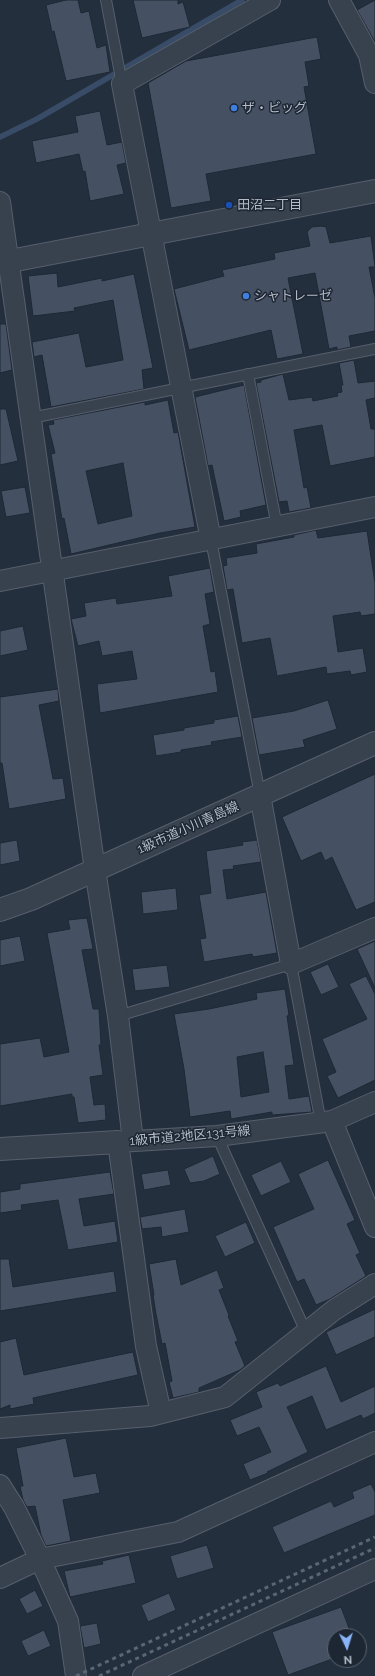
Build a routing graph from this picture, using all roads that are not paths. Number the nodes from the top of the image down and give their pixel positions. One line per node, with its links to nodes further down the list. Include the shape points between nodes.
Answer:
1 (106, 0): 6 (lane)
2 (270, 0): 6 (street)
3 (339, 0): 4 (street)
4 (372, 54): 5 (street)
5 (375, 83)
6 (122, 84): 9 (street)
7 (375, 191): 9 (street)
8 (0, 202): 10 (street)
9 (151, 235): 10 (street); 13 (street)
10 (4, 262): 14 (street)
11 (375, 349): 12 (lane)
12 (248, 374): 13 (lane); 16 (lane)
13 (181, 388): 14 (lane); 17 (street)
14 (31, 418): 18 (street)
15 (375, 507): 16 (street)
16 (276, 527): 17 (street)
17 (211, 540): 18 (street); 21 (lane)
18 (52, 571): 19 (street); 22 (street)
19 (0, 581)
20 (375, 743): 21 (street, 1級市道小川青島線)
21 (260, 795): 22 (street, 1級市道小川青島線); 25 (street)
22 (95, 870): 23 (street, 1級市道小川青島線); 26 (street)
23 (0, 910)
24 (375, 928): 25 (street)
25 (291, 964): 26 (lane); 28 (lane)
26 (118, 1016): 30 (street)
27 (375, 1102): 28 (street, 1級市道2地区131号線)
28 (327, 1122): 29 (street, 1級市道2地区131号線); 32 (street)
29 (217, 1136): 30 (street, 1級市道2地区131号線); 34 (lane)
30 (125, 1141): 31 (street, 1級市道2地区131号線); 35 (street, via 146,1346)
31 (0, 1149)
32 (375, 1227)
33 (375, 1284): 34 (street, via 334,1310)
34 (306, 1332): 35 (street, via 225,1397)
35 (161, 1413): 36 (street)
36 (0, 1428)
37 (375, 1442): 39 (street, via 178,1532)
38 (0, 1485): 39 (street)
39 (40, 1559): 41 (street); 42 (street, via 68,1621)
40 (375, 1569): 43 (street)
41 (0, 1578)
42 (76, 1676)
43 (143, 1676)

